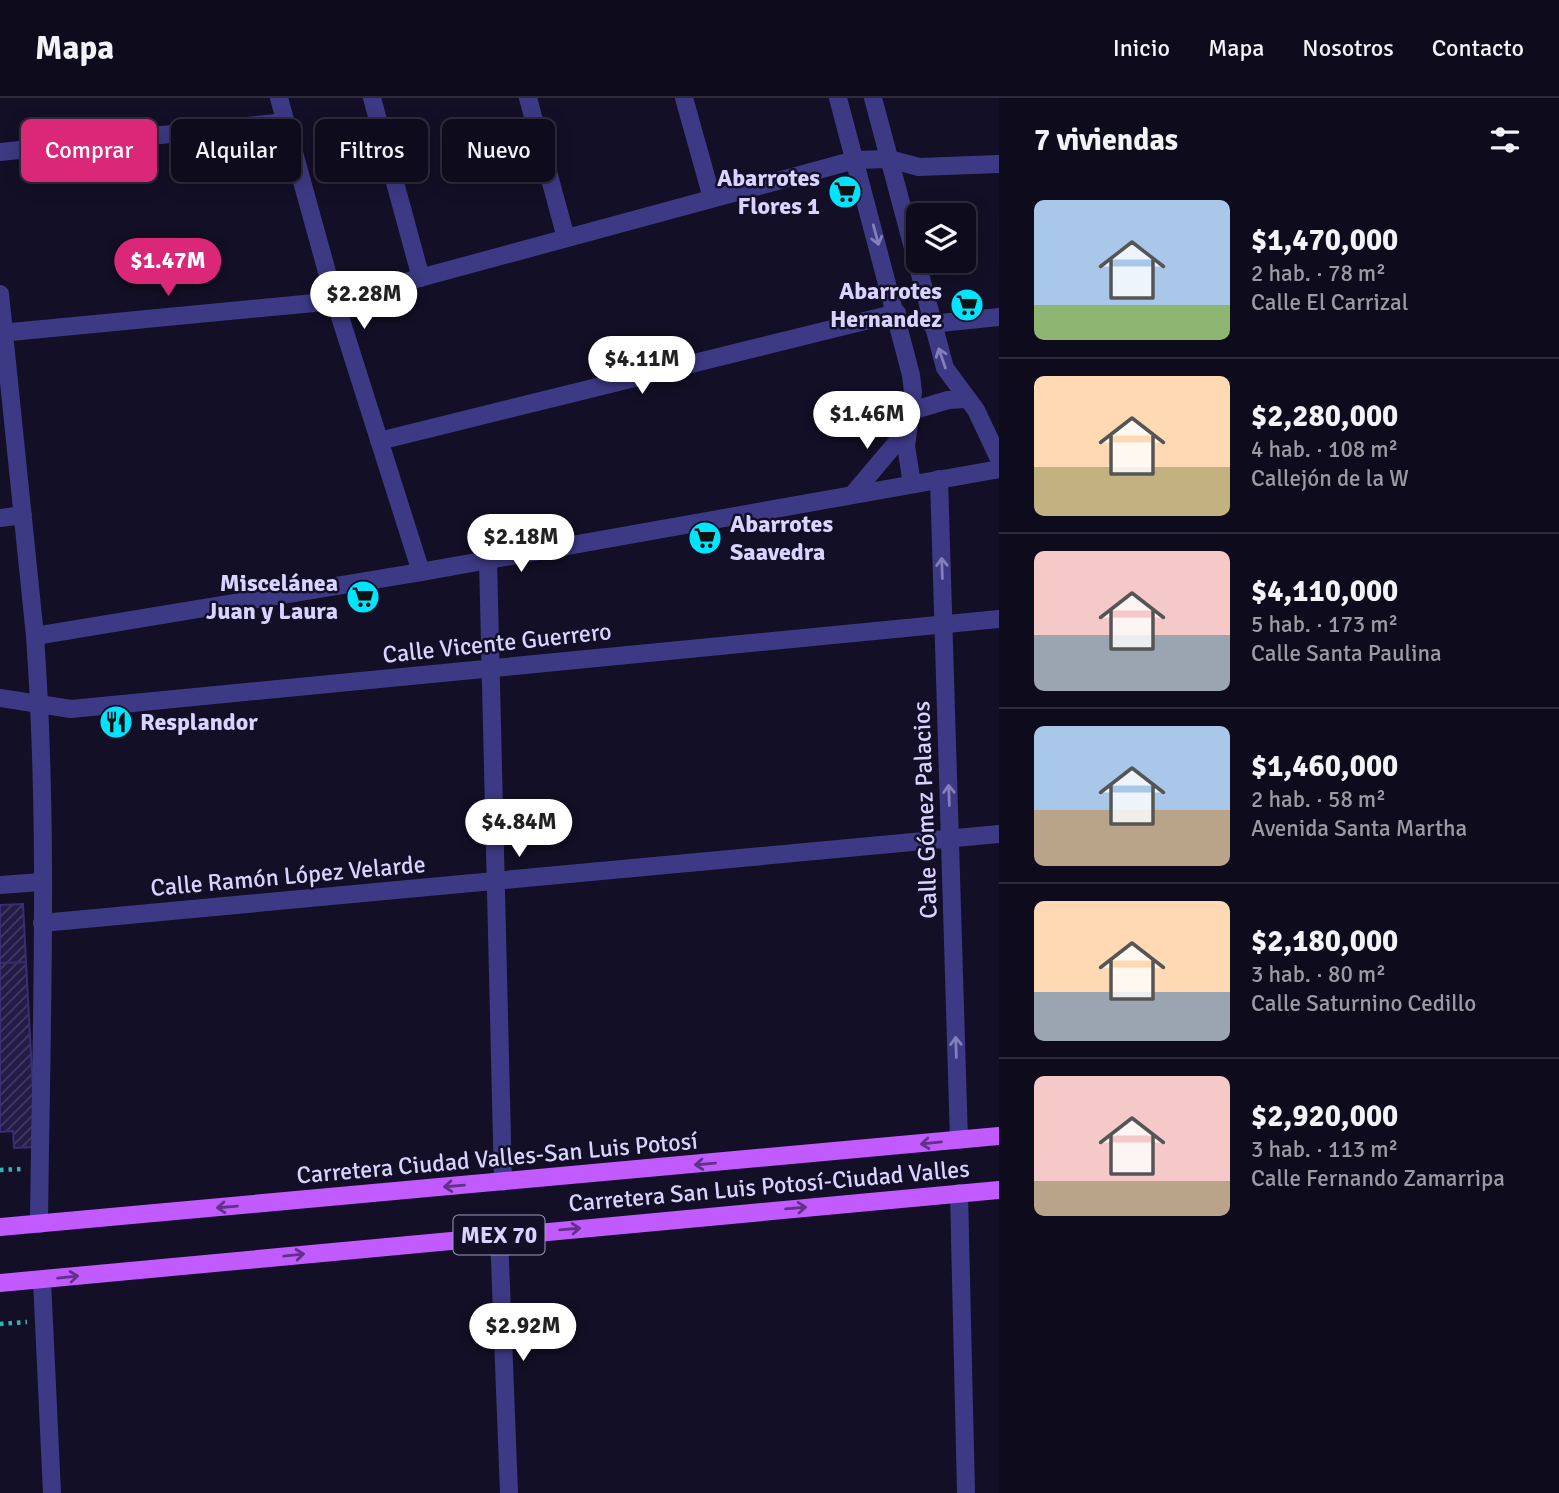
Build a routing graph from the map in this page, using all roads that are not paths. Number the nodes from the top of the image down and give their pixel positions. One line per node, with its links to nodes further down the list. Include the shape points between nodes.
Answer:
1 (279, 98): 7 (street)
2 (372, 98): 16 (street)
3 (528, 98): 15 (street)
4 (684, 98): 14 (street)
5 (838, 98): 11 (street)
6 (873, 98): 10 (street)
7 (284, 119)
8 (171, 134): 9 (street)
9 (0, 152)
10 (889, 159): 11 (street); 12 (street, via 919,167); 21 (street)
11 (855, 160): 14 (street); 19 (street, one-way to 19)
12 (999, 164)
13 (301, 179): 18 (street)
14 (712, 198): 15 (street)
15 (566, 238): 16 (street)
16 (421, 278): 18 (street)
17 (0, 293): 22 (street)
18 (335, 301): 22 (street); 27 (street)
19 (897, 313): 24 (street, via 911,375); 27 (street)
20 (999, 317): 21 (street)
21 (931, 324): 23 (street, one-way to 21, via 945,368)
22 (2, 333): 33 (street)
23 (972, 405): 24 (street, via 929,404); 25 (street); 28 (street)
24 (911, 411): 26 (street)
25 (999, 422)
26 (907, 430): 31 (street); 32 (street)
27 (379, 441): 36 (street)
28 (999, 459)
29 (999, 469): 30 (street)
30 (939, 479): 31 (street); 38 (street, Calle Gómez Palacios, one-way to 30)
31 (912, 484): 32 (street)
32 (853, 494): 35 (street)
33 (23, 515): 34 (street); 39 (street)
34 (0, 517)
35 (488, 560): 36 (street); 40 (street)
36 (421, 572): 39 (street)
37 (999, 619): 38 (street, Calle Vicente Guerrero)
38 (944, 625): 40 (street, Calle Vicente Guerrero); 44 (street, Calle Gómez Palacios, one-way to 38)
39 (35, 636): 42 (street)
40 (491, 668): 42 (street, Calle Vicente Guerrero, via 71,709); 45 (street)
41 (0, 698): 42 (street, Calle Vicente Guerrero)
42 (40, 704): 46 (street)
43 (999, 834): 44 (street, Calle Ramón López Velarde)
44 (950, 839): 45 (street, Calle Ramón López Velarde); 50 (street, Calle Gómez Palacios, one-way to 44)
45 (496, 881): 48 (street, Calle Ramón López Velarde); 51 (street)
46 (41, 882): 47 (street); 48 (street)
47 (0, 885)
48 (42, 923): 54 (street)
49 (999, 1136): 50 (main road, Carretera Ciudad Valles-San Luis Potosí / MEX 70)
50 (959, 1140): 51 (main road, Carretera Ciudad Valles-San Luis Potosí / MEX 70, one-way to 51)
51 (503, 1182): 54 (main road, Carretera Ciudad Valles-San Luis Potosí / MEX 70, one-way to 54)
52 (999, 1190): 53 (main road, Carretera San Luis Potosí-Ciudad Valles / MEX 70)
53 (959, 1193): 56 (main road, Carretera San Luis Potosí-Ciudad Valles / MEX 70, one-way to 53); 61 (street)
54 (40, 1224): 55 (main road, Carretera Ciudad Valles-San Luis Potosí / MEX 70)
55 (0, 1227)
56 (499, 1235): 57 (main road, Carretera San Luis Potosí-Ciudad Valles / MEX 70, one-way to 56); 60 (street)
57 (42, 1280): 58 (main road, Carretera San Luis Potosí-Ciudad Valles / MEX 70); 59 (street)
58 (0, 1283)
59 (52, 1493)
60 (509, 1493)
61 (966, 1493)

